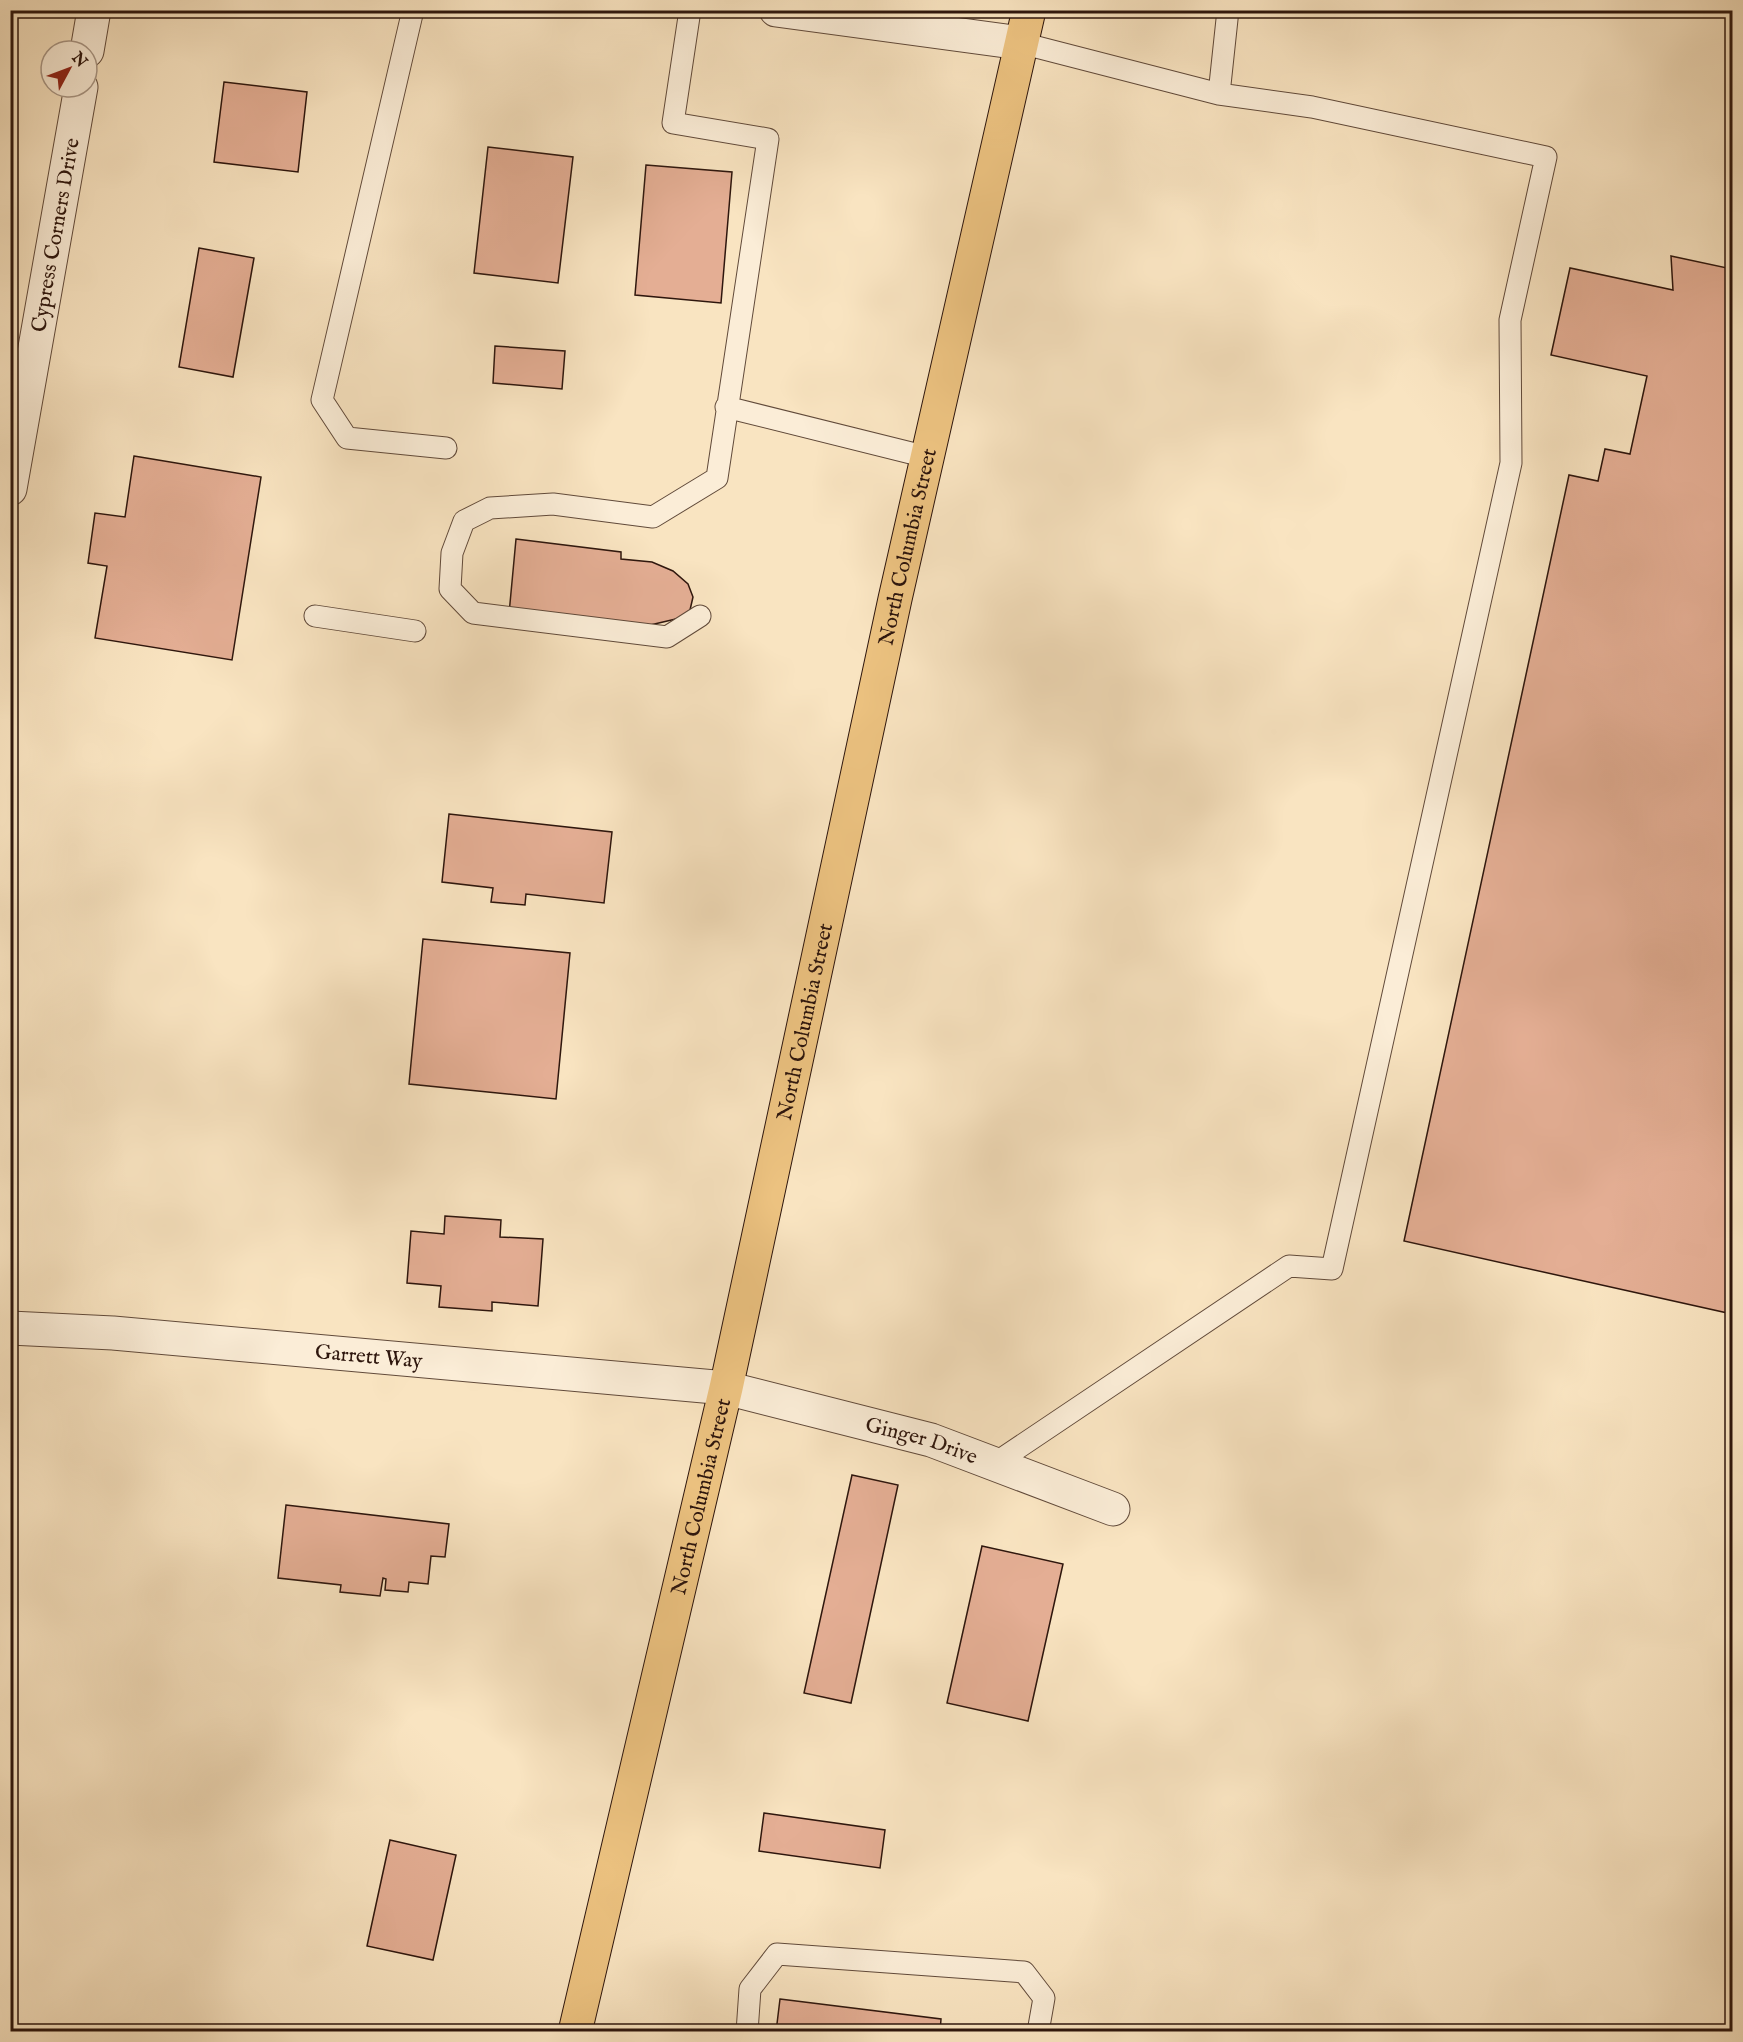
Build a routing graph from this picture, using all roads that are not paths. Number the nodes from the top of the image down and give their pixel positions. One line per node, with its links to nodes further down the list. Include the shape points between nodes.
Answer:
1 (94, 10): 8 (street)
2 (413, 10): 13 (lane, via 322,400 347,438)
3 (690, 10): 12 (lane, via 673,123 768,139)
4 (776, 10): 7 (street)
5 (1029, 10): 9 (main road, North Columbia Street)
6 (1228, 10): 10 (lane)
7 (853, 15): 9 (street)
8 (89, 39)
9 (1022, 43): 10 (lane); 14 (main road, North Columbia Street)
10 (1220, 94): 21 (lane, via 1311,107 1546,156 1510,320 1511,463 1332,1269 1289,1266)
11 (79, 99): 15 (street, Cypress Corners Drive)
12 (726, 407): 14 (lane); 17 (lane, via 717,478 653,517 553,504 490,508 464,521 452,553 450,589 473,613 667,637)
13 (446, 448)
14 (927, 457): 20 (main road, North Columbia Street)
15 (10, 489)
16 (315, 616): 18 (lane)
17 (700, 616)
18 (415, 631)
19 (10, 1328): 20 (street, Garrett Way, via 113,1333)
20 (726, 1388): 21 (street, Ginger Drive, via 931,1440); 23 (main road, North Columbia Street)
21 (994, 1464): 22 (street, Ginger Drive)
22 (1113, 1509)
23 (575, 2031)
24 (747, 2031): 25 (lane, via 750,1989 777,1954 1024,1972 1044,1998)
25 (1038, 2031)

